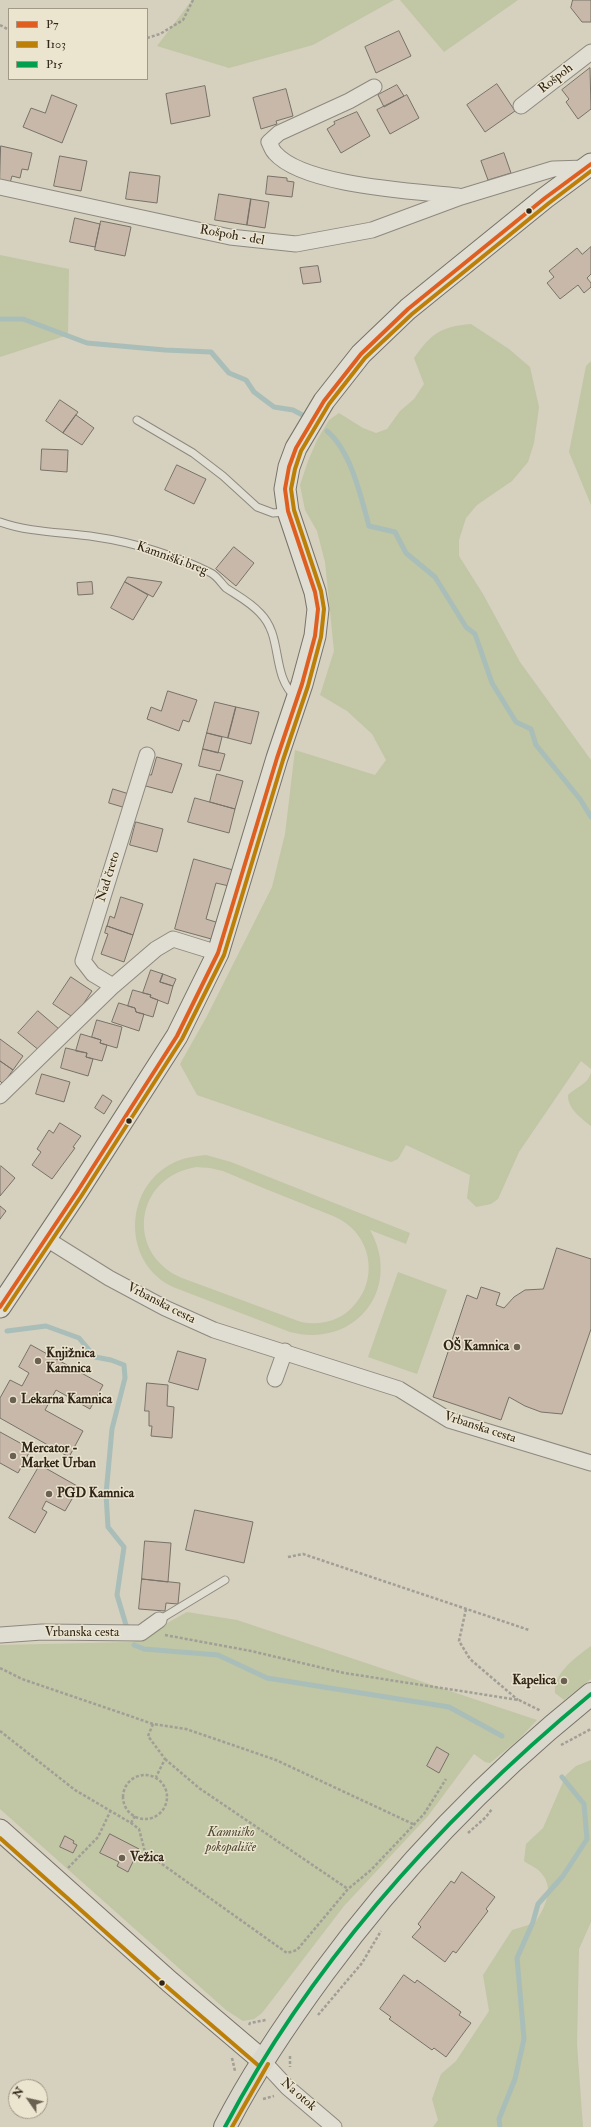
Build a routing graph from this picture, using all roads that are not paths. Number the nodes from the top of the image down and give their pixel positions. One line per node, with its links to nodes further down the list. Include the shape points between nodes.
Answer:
1 (591, 52): 3 (street, Rošpoh)
2 (374, 87): 6 (street, Rošpoh - del, via 350,101 279,133 269,142 274,152 282,159 316,176 364,186)
3 (521, 106)
4 (588, 166): 6 (street, Rošpoh - del, via 553,169); 8 (street, via 408,309 361,354 324,401 302,437 289,467 285,489)
5 (0, 187): 6 (street, Rošpoh - del, via 230,237 296,244 372,230)
6 (461, 197)
7 (137, 420): 8 (lane, via 193,453 257,507 273,513)
8 (288, 511): 10 (street, via 313,584 318,609 315,636)
9 (0, 522): 10 (lane, Kamniški breg, via 15,528 122,542 165,554 212,574 262,614 274,640 282,679 288,691)
10 (297, 699): 12 (street)
11 (146, 755): 13 (street, Nad čreto, via 83,961 93,974)
12 (218, 953): 13 (street, via 173,939 156,949); 15 (street, via 177,1036 78,1192)
13 (113, 986): 14 (street)
14 (0, 1096)
15 (45, 1238): 16 (street); 17 (street, Vrbanska cesta, via 109,1278 165,1308 214,1330)
16 (0, 1307)
17 (285, 1351): 18 (street); 19 (street, Vrbanska cesta, via 400,1389 449,1420)
18 (275, 1379)
19 (591, 1463)
20 (225, 1580): 21 (lane)
21 (159, 1620): 22 (street, Vrbanska cesta, via 140,1633 42,1632)
22 (0, 1636)
23 (591, 1694): 25 (main road, via 500,1771 419,1853 335,1957)
24 (1, 1832): 25 (street)
25 (263, 2061): 26 (main road); 27 (street, Na otok, via 287,2087)
26 (225, 2127)
27 (334, 2127)

